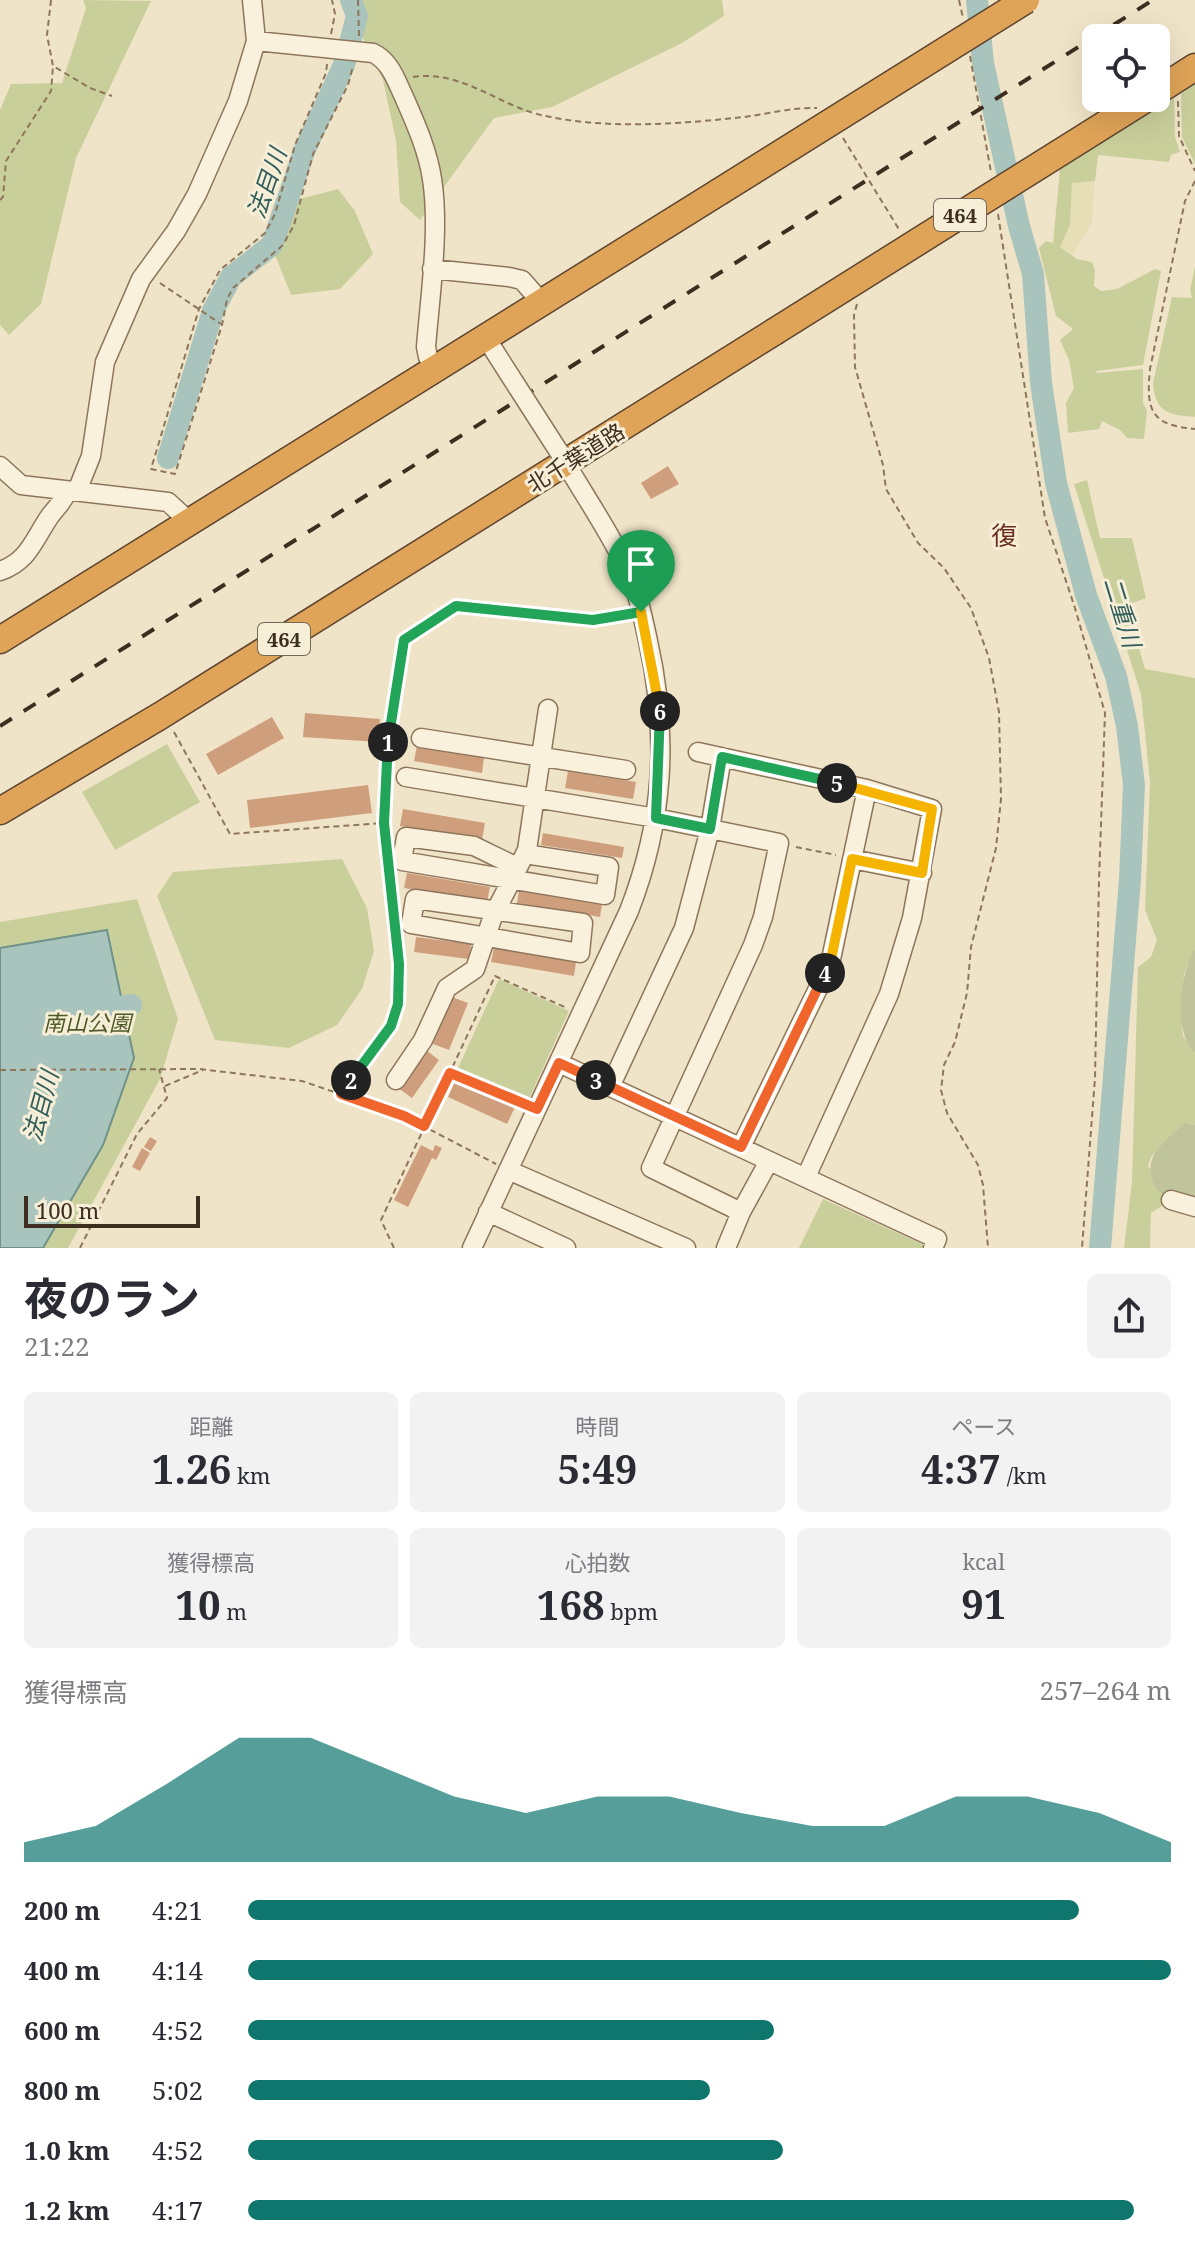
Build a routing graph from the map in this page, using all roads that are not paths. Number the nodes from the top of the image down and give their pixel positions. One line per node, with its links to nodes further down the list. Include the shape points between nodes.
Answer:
1 (252, 0): 3 (street)
2 (1026, 0): 6 (highway, bridge)
3 (256, 41): 5 (street, via 358,49 382,57 416,125 432,178); 11 (street, via 238,101 197,194 145,273 105,362 91,456)
4 (1125, 112): 9 (highway, 北千葉道路 / 464, bridge)
5 (432, 269): 6 (street, via 522,280); 8 (street, via 426,347)
6 (542, 303): 7 (highway)
7 (489, 343): 8 (highway); 9 (street, bridge)
8 (436, 369): 12 (highway)
9 (563, 459): 24 (highway, 北千葉道路 / 464, via 160,716); 25 (street, via 608,530 641,612 661,713)
10 (0, 466): 11 (street, via 21,485)
11 (72, 491): 12 (street, via 168,502); 13 (street, via 29,552)
12 (191, 523): 14 (highway)
13 (0, 571)
14 (0, 640)
15 (548, 709): 18 (street)
16 (421, 738): 18 (street)
17 (698, 752): 19 (street)
18 (541, 756): 20 (street); 23 (street)
19 (722, 757): 22 (street); 26 (street)
20 (626, 770)
21 (406, 777): 23 (street)
22 (867, 789): 27 (street); 29 (street, via 932,809)
23 (536, 797): 25 (street); 28 (street)
24 (0, 811)
25 (656, 818): 26 (street); 32 (street, via 645,871)
26 (710, 829): 34 (street, via 684,928); 35 (street, via 779,843 753,945)
27 (852, 859): 29 (street); 36 (street, via 830,964)
28 (517, 867): 28 (street, via 402,861 406,837 474,846); 30 (street)
29 (922, 873): 39 (street, via 889,994)
30 (496, 909): 31 (street); 31 (street, via 415,899 411,924); 31 (street, via 583,923 580,953)
31 (485, 935): 33 (street, via 475,969 447,988 423,1040)
32 (559, 1063): 34 (street); 38 (street)
33 (396, 1080)
34 (610, 1087): 35 (street)
35 (675, 1117): 36 (street); 43 (street, via 651,1168)
36 (741, 1147): 37 (street)
37 (769, 1161): 39 (street); 43 (street)
38 (508, 1170): 42 (street); 47 (street)
39 (806, 1177): 49 (street, via 937,1239)
40 (1171, 1200): 41 (street)
41 (1195, 1207)
42 (488, 1212): 44 (street); 45 (street)
43 (741, 1212): 48 (street)
44 (536, 1242): 46 (street)
45 (472, 1248)
46 (566, 1248)
47 (686, 1248)
48 (726, 1248)
49 (933, 1248)

